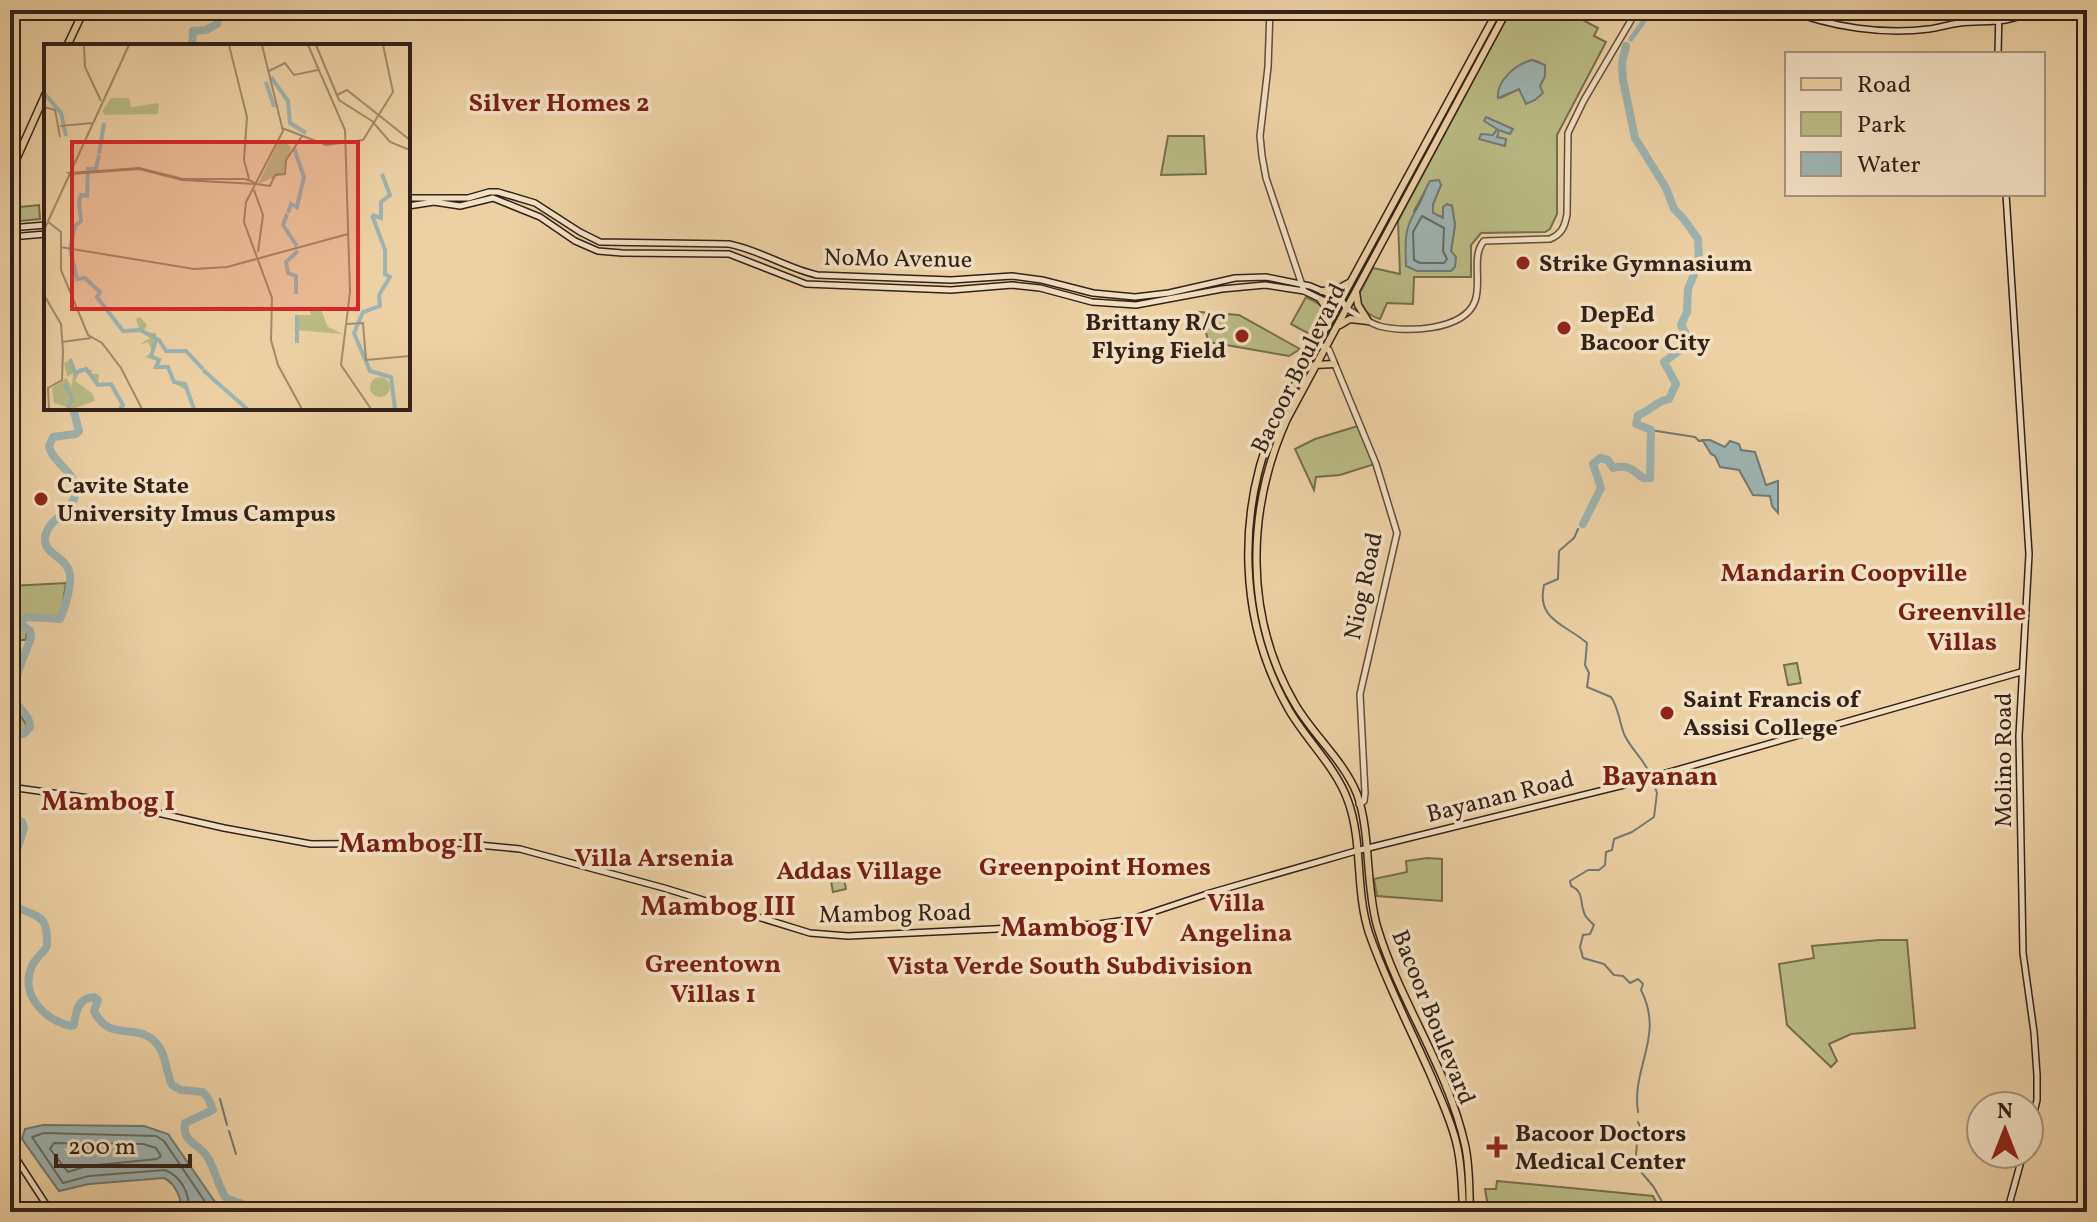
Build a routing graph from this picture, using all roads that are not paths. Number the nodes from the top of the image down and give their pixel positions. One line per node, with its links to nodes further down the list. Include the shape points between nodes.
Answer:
1 (84, 10): 10 (main road)
2 (1270, 10): 24 (main road, via 1262,156)
3 (1498, 10): 25 (main road, Bacoor Boulevard)
4 (1507, 10): 28 (main road, Bacoor Boulevard)
5 (1637, 10): 34 (main road, NoMo Avenue, via 1568,133 1567,214 1557,236 1481,243 1476,299 1455,322 1392,328)
6 (1788, 10): 9 (main road, via 1835,24 1887,30)
7 (1999, 10): 9 (main road)
8 (2032, 10): 9 (main road)
9 (1999, 22): 11 (main road)
10 (68, 44)
11 (1998, 52)
12 (44, 97): 13 (main road)
13 (16, 160): 14 (main road); 15 (main road)
14 (10, 166)
15 (10, 179)
16 (2006, 196): 41 (main road, Molino Road, via 2029,554)
17 (410, 198): 23 (main road, NoMo Avenue, via 498,192 535,203 600,242 729,244 817,275 951,280)
18 (410, 206): 26 (main road, NoMo Avenue, via 460,206 493,198 540,217 598,251 729,254 806,284 951,290)
19 (44, 225): 20 (main road)
20 (10, 228)
21 (44, 234): 22 (main road)
22 (10, 237)
23 (1012, 276): 24 (main road, NoMo Avenue, via 1135,297 1249,276); 26 (main road)
24 (1301, 283): 27 (main road); 29 (main road, NoMo Avenue)
25 (1349, 283): 29 (main road); 30 (main road, Bacoor Boulevard)
26 (1012, 285): 27 (main road, NoMo Avenue, via 1092,302 1136,305 1250,285)
27 (1304, 291): 29 (main road, NoMo Avenue)
28 (1356, 291): 32 (main road, Bacoor Boulevard); 34 (main road)
29 (1322, 296): 30 (main road, NoMo Avenue); 31 (main road, NoMo Avenue); 33 (main road)
30 (1341, 299): 31 (main road, Bacoor Boulevard); 32 (main road)
31 (1336, 307): 32 (main road, NoMo Avenue); 33 (main road, Bacoor Boulevard)
32 (1346, 308): 34 (main road, NoMo Avenue); 35 (main road, Bacoor Boulevard)
33 (1329, 320): 36 (main road, Bacoor Boulevard)
34 (1368, 321): 35 (main road, via 1346,321)
35 (1334, 330): 37 (main road, Bacoor Boulevard)
36 (1317, 343): 37 (main road); 40 (main road, Bacoor Boulevard, via 1277,418)
37 (1325, 347): 38 (main road, Niog Road); 39 (main road, Bacoor Boulevard)
38 (1334, 364): 39 (main road); 45 (main road, Niog Road, via 1376,464 1397,533 1360,694 1365,793)
39 (1315, 365): 40 (main road, Bacoor Boulevard)
40 (1261, 476): 42 (main road, Bacoor Boulevard, via 1256,547 1265,629 1288,692); 43 (main road, Bacoor Boulevard, via 1248,547 1255,620 1277,686)
41 (2021, 672): 46 (main road, Bayanan Road, via 1624,785); 48 (main road, Molino Road, via 2023,953)
42 (1325, 747): 43 (main road); 45 (main road, Bacoor Boulevard, via 1352,783)
43 (1318, 752): 47 (main road, Bacoor Boulevard, via 1348,800)
44 (10, 787): 47 (main road, Mambog Road, via 96,799 311,844 457,843 520,849 810,933 848,936 1114,923)
45 (1359, 804): 46 (main road, Bacoor Boulevard)
46 (1365, 849): 47 (main road, Bayanan Road); 53 (main road, Bacoor Boulevard, via 1378,930 1461,1131)
47 (1356, 851): 52 (main road, Bacoor Boulevard, via 1370,933 1455,1138)
48 (2037, 1090)
49 (10, 1149): 51 (main road)
50 (2019, 1170): 54 (main road)
51 (51, 1212)
52 (1463, 1212)
53 (1470, 1212)
54 (2007, 1212)

